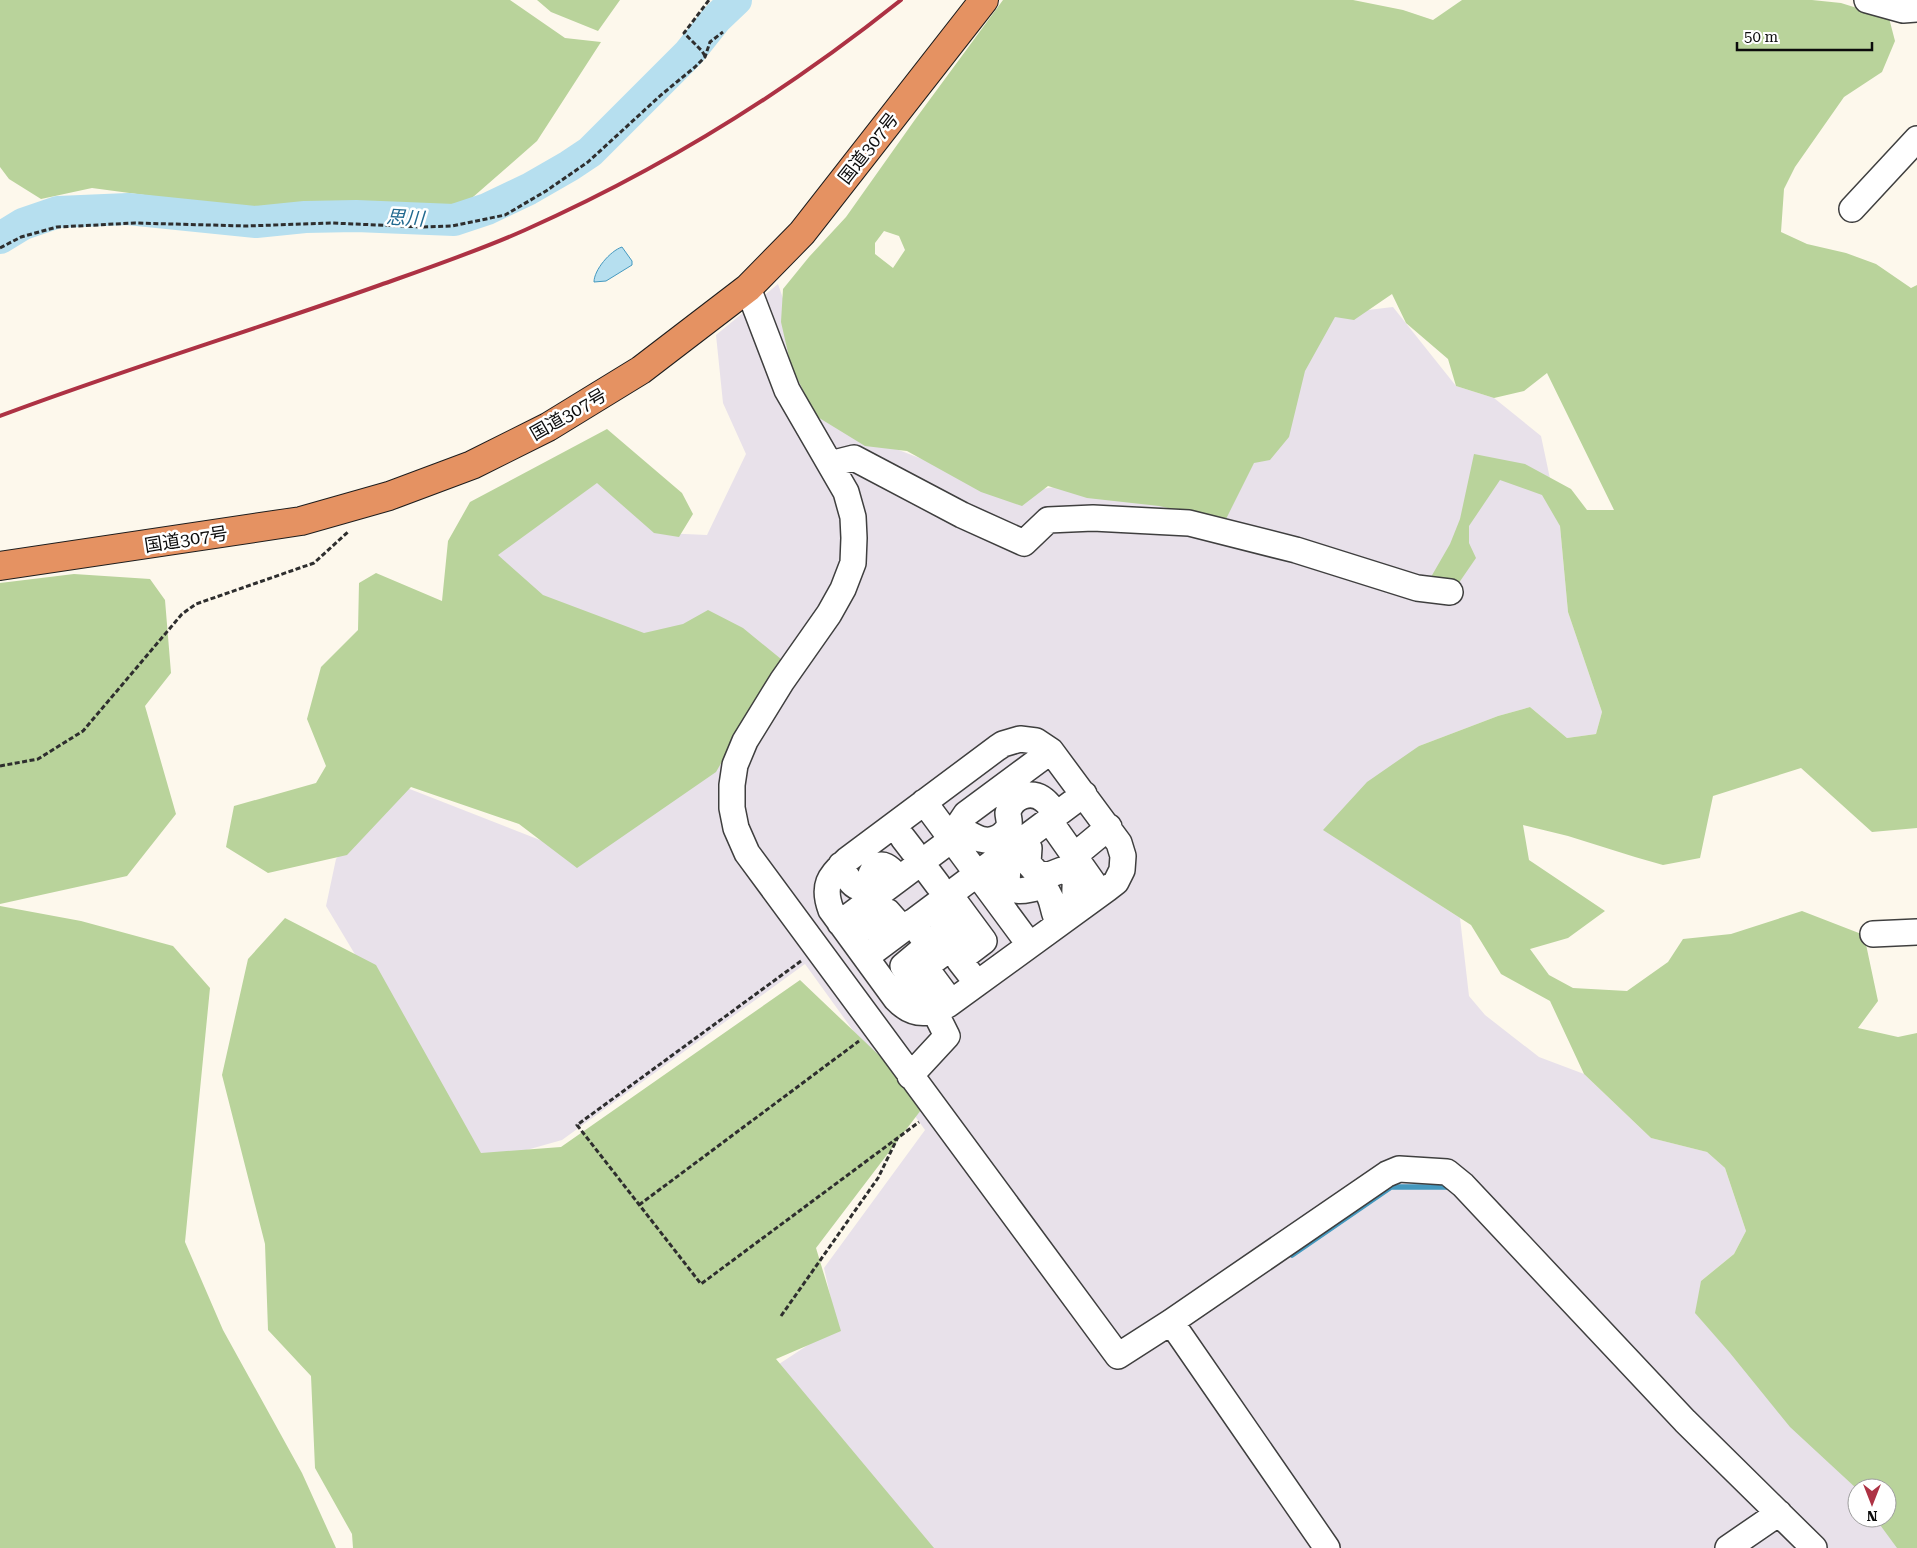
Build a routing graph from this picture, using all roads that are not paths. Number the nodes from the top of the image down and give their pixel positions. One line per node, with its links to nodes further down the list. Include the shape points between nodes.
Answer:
1 (984, 0): 6 (highway, 国道307号, via 802,233)
2 (1867, 0): 3 (street, via 1902,10)
3 (1917, 9)
4 (1917, 139): 5 (street)
5 (1852, 209)
6 (748, 288): 7 (street, via 787,390); 8 (highway, 国道307号, via 642,370 548,427 472,465 389,496 301,521)
7 (830, 464): 9 (street, via 854,458 962,516 1024,543 1048,520 1093,518 1189,523 1296,550 1417,588); 34 (street, via 846,492 853,517 853,563 829,614 745,741 735,765 732,808 736,828 747,853)
8 (0, 566)
9 (1450, 592)
10 (1050, 751): 11 (street); 12 (street, via 1028,739 1003,744); 15 (street, via 966,814)
11 (1084, 794): 13 (street); 14 (street)
12 (924, 802): 15 (street); 20 (street)
13 (1053, 817): 15 (street, via 1043,798 1022,795 1014,801 1008,813 1009,825 1003,835 994,840); 16 (street); 18 (street)
14 (1109, 827): 18 (street); 23 (street, via 1122,849 1124,863 1116,882)
15 (952, 836): 19 (street); 21 (street); 22 (street)
16 (1024, 839): 17 (street); 24 (street, via 1029,848 1028,863 1037,873 1049,875 1062,870 1074,876 1075,897)
17 (1001, 856): 21 (street); 26 (street, via 1008,866 1006,875 1010,887 1022,892 1044,888 1053,901 1052,914)
18 (1074, 856): 23 (street)
19 (904, 864): 20 (street, via 891,868 878,866 862,886 850,882); 22 (street); 25 (street)
20 (841, 866): 25 (street, via 830,878 826,893 831,910)
21 (977, 874): 22 (street); 30 (street)
22 (938, 890): 27 (street); 32 (street, via 984,941 959,960); 33 (street, via 956,944 925,967)
23 (1100, 893): 24 (street)
24 (1080, 908): 26 (street)
25 (848, 917): 27 (street, via 867,927 888,912); 31 (street)
26 (1059, 923): 30 (street)
27 (908, 926): 31 (street); 33 (street, via 928,945 903,966)
28 (1917, 932): 29 (street)
29 (1873, 934)
30 (1029, 944): 32 (street)
31 (866, 957): 33 (street, via 903,1006 918,1013)
32 (977, 983): 33 (street)
33 (943, 1007): 34 (street, via 947,1036)
34 (910, 1076): 35 (street, via 1118,1356)
35 (1171, 1322): 36 (street, via 1387,1174 1399,1169 1446,1172 1463,1185 1685,1421); 37 (street)
36 (1779, 1512): 38 (street); 39 (street)
37 (1327, 1548)
38 (1728, 1548)
39 (1814, 1548)

